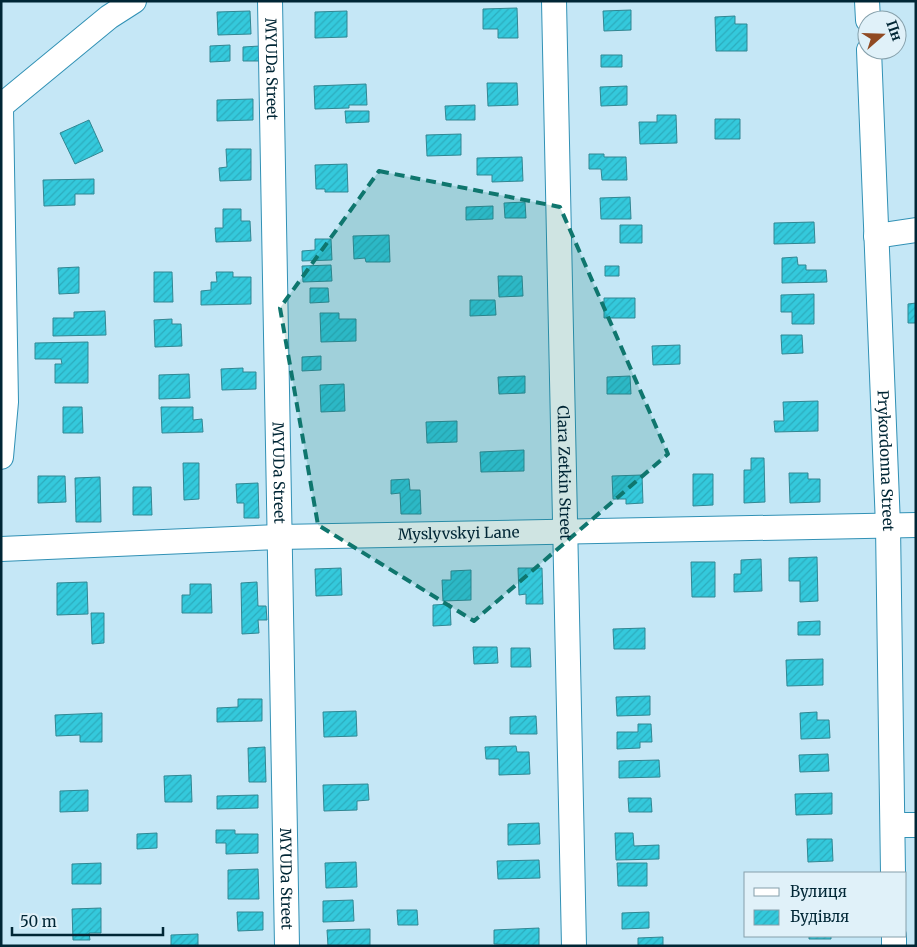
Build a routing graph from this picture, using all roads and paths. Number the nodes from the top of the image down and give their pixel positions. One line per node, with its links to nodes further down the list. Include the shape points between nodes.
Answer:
1 (134, 1): 5 (street, via 109,17)
2 (270, 1): 12 (street, MYUDa Street)
3 (554, 1): 11 (street, Clara Zetkin Street)
4 (869, 60): 7 (street, Prykordonna Street)
5 (1, 108): 8 (street, via 6,402)
6 (916, 230): 7 (street)
7 (876, 236): 10 (street, Prykordonna Street)
8 (1, 457)
9 (916, 525): 10 (street, Myslyvskyi Lane)
10 (888, 526): 11 (street, Myslyvskyi Lane); 14 (street, Prykordonna Street)
11 (565, 532): 12 (street, Myslyvskyi Lane); 18 (street, Clara Zetkin Street)
12 (278, 537): 13 (street, Myslyvskyi Lane); 17 (street, MYUDa Street)
13 (1, 549)
14 (892, 825): 15 (street); 16 (street, Prykordonna Street)
15 (916, 825)
16 (893, 872)
17 (287, 946)
18 (574, 946)

